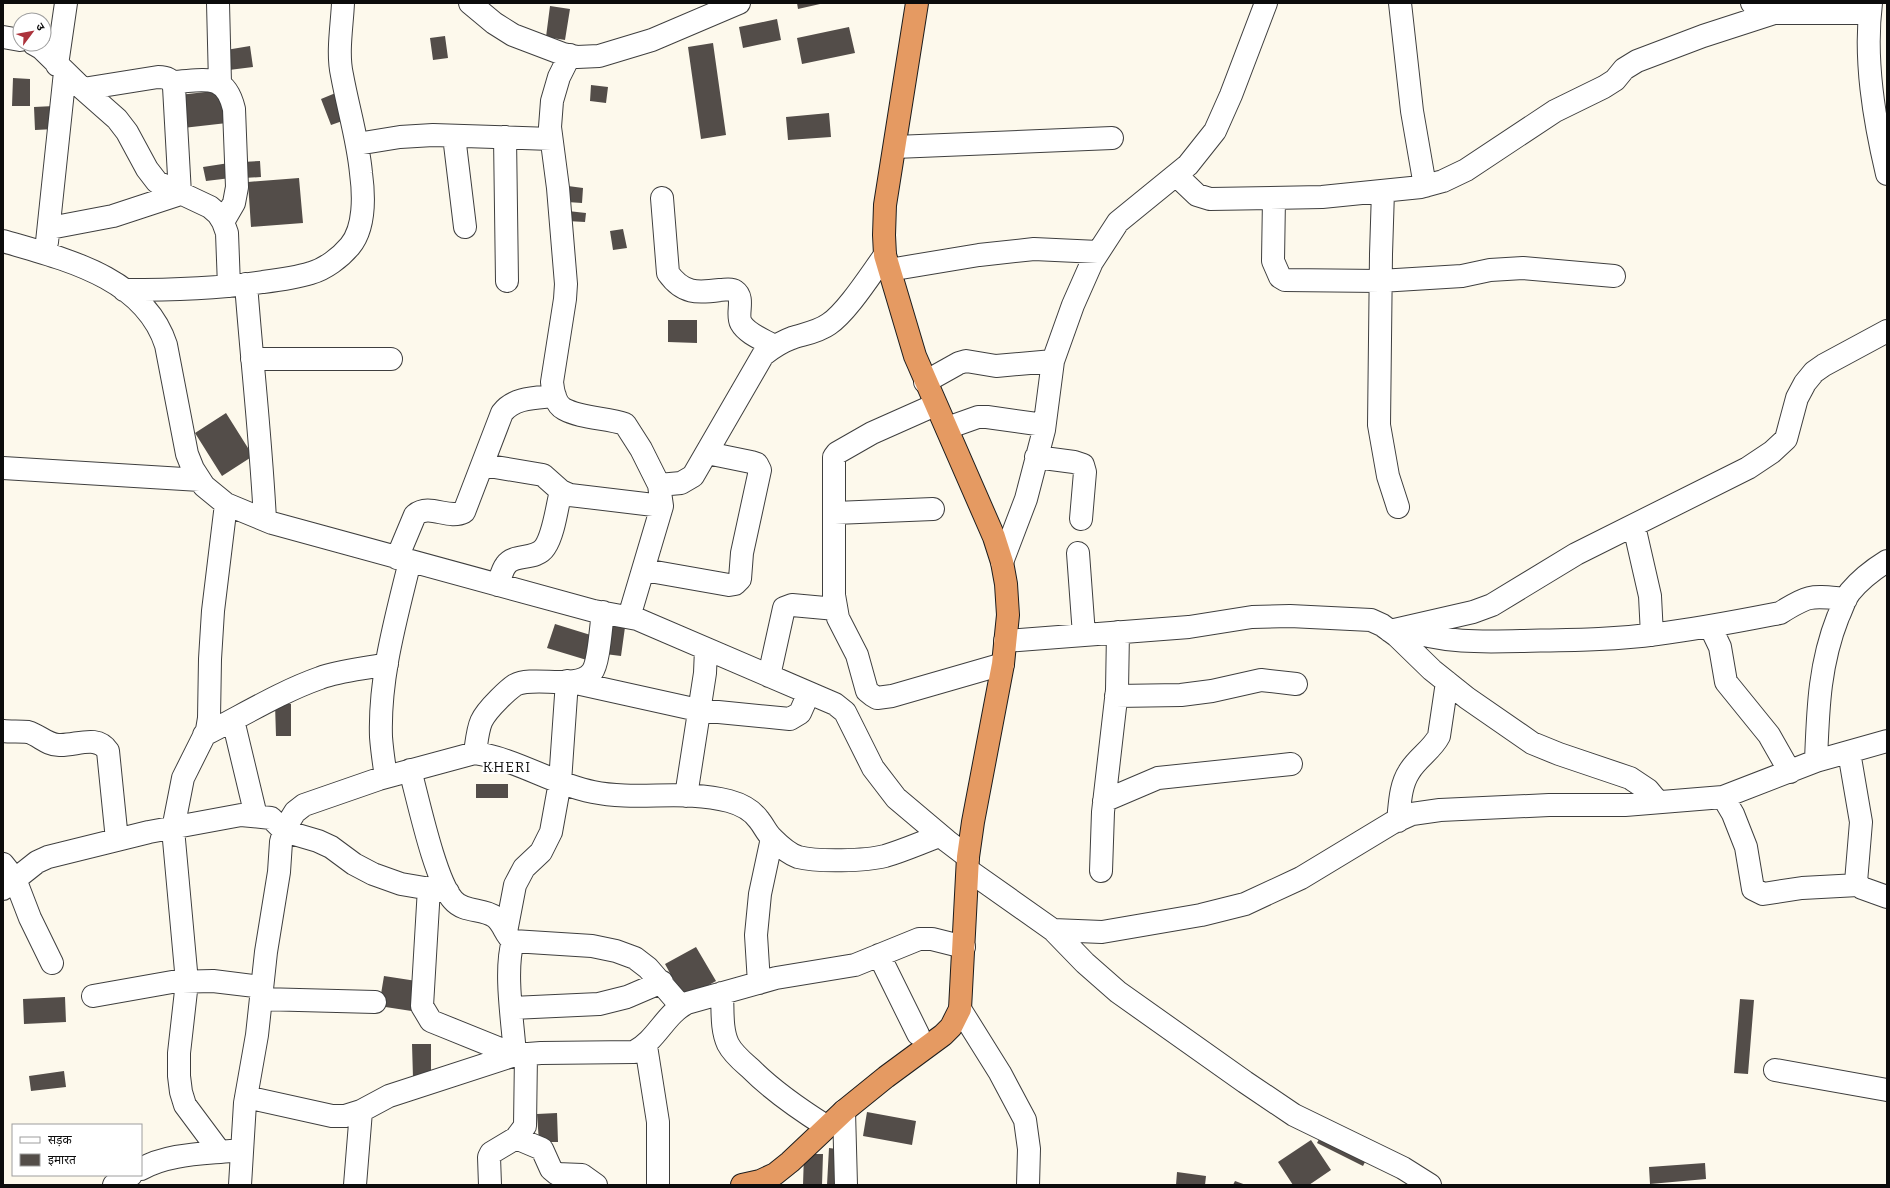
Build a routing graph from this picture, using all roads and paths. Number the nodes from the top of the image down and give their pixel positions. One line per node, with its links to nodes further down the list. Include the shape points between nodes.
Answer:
1 (66, 3): 14 (street)
2 (218, 3): 16 (street)
3 (343, 3): 22 (street, via 341,74)
4 (470, 3): 13 (street, via 513,35)
5 (739, 3): 13 (street, via 652,40 599,56)
6 (917, 3): 23 (highway)
7 (1266, 3): 25 (street, via 1215,131)
8 (1400, 3): 26 (street, via 1412,111)
9 (1752, 3): 11 (street)
10 (1871, 8): 11 (street); 24 (street, via 1870,65 1874,105)
11 (1774, 13): 26 (street, via 1637,61 1624,69 1615,80 1555,111 1466,170)
12 (45, 52): 14 (street)
13 (570, 55): 21 (street, via 559,77 552,101)
14 (61, 69): 17 (street); 33 (street)
15 (172, 82): 16 (street, via 212,80); 17 (street, via 166,77 158,77); 28 (street)
16 (220, 83): 31 (street, via 229,94 234,109 237,186 234,203)
17 (83, 89): 28 (street, via 117,119 152,178)
18 (454, 136): 19 (street); 22 (street, via 400,137); 32 (street)
19 (505, 138): 21 (street); 39 (street)
20 (1112, 138): 23 (street)
21 (551, 139): 49 (street, via 566,284 552,382)
22 (357, 144): 41 (street, via 362,174 362,211 351,246 326,267 312,273)
23 (895, 146): 37 (highway, via 885,205 884,235)
24 (1887, 174)
25 (1176, 175): 30 (street, via 1203,198); 35 (street, via 1118,222)
26 (1425, 186): 27 (street)
27 (1384, 191): 30 (street, via 1322,197); 40 (street)
28 (180, 194): 31 (street, via 210,207); 33 (street, via 113,216)
29 (662, 198): 44 (street, via 668,273 673,280 691,292 728,289 737,292 740,296 740,321 743,326)
30 (1274, 198): 40 (street, via 1273,261 1280,277 1285,280)
31 (223, 222): 41 (street)
32 (465, 227)
33 (50, 228): 36 (street)
34 (3, 241): 36 (street)
35 (1098, 252): 37 (street, via 1034,249); 47 (street, via 1073,305)
36 (45, 254): 42 (street, via 87,268)
37 (887, 263): 44 (street, via 830,324 818,331 791,338); 48 (highway)
38 (1614, 276): 40 (street, via 1523,268 1462,276)
39 (507, 281)
40 (1380, 281): 61 (street, via 1379,425 1388,476)
41 (237, 285): 42 (street, via 181,290); 45 (street)
42 (124, 290): 57 (street, via 147,309 163,334 187,454)
43 (1887, 331): 66 (street, via 1824,364 1814,372 1805,382 1797,398 1786,439 1772,452 1748,468)
44 (774, 346): 53 (street, via 763,355)
45 (252, 359): 46 (street); 65 (street, via 262,447)
46 (391, 359)
47 (1053, 362): 48 (street, via 996,366 966,361); 51 (street)
48 (925, 382): 50 (highway)
49 (555, 396): 55 (street, via 520,400 507,406); 59 (street, via 563,409 626,424 641,449)
50 (935, 405): 52 (highway); 63 (street, via 872,433 837,453 833,461)
51 (1044, 425): 52 (street, via 978,417); 54 (street)
52 (947, 428): 70 (highway, via 994,537)
53 (707, 453): 59 (street, via 693,476); 71 (street, via 751,462 757,464 760,470 742,553 740,578 735,584 729,585)
54 (1036, 457): 64 (street, via 1083,465 1085,472); 70 (street, via 1026,499)
55 (483, 465): 58 (street, via 543,475); 68 (street, via 464,512 458,514 424,510 415,515)
56 (3, 468): 57 (street)
57 (200, 480): 60 (street)
58 (562, 491): 59 (street, via 586,497); 72 (street, via 545,548 534,555 507,563)
59 (661, 495): 71 (street)
60 (226, 504): 65 (street); 97 (street, via 213,610 209,718)
61 (1398, 506)
62 (933, 509): 63 (street)
63 (835, 513): 74 (street)
64 (1081, 519)
65 (265, 520): 68 (street)
66 (1634, 526): 78 (street, via 1576,554 1492,605 1473,612); 81 (street, via 1650,596)
67 (1078, 553): 80 (street)
68 (403, 560): 72 (street); 84 (street)
69 (1887, 561): 73 (street, via 1862,580)
70 (1002, 562): 82 (highway, via 1008,615)
71 (644, 570): 76 (street)
72 (498, 585): 75 (street)
73 (1846, 599): 77 (street, via 1816,596 1805,598 1780,613); 101 (street, via 1832,632 1820,679)
74 (836, 609): 86 (street, via 792,605 784,608); 91 (street, via 857,655 867,691)
75 (603, 612): 76 (street); 87 (street, via 596,663 592,672 586,677)
76 (629, 617): 83 (street)
77 (1710, 626): 81 (street); 104 (street, via 1720,647 1726,682 1769,735)
78 (1395, 630): 79 (street, via 1371,620 1271,616 1189,627); 81 (street, via 1441,639 1478,642 1569,641); 88 (street)
79 (1118, 632): 80 (street); 92 (street)
80 (1084, 635): 82 (street)
81 (1652, 635)
82 (1005, 641): 85 (highway)
83 (706, 649): 86 (street); 94 (street, via 705,673)
84 (387, 664): 95 (street, via 334,673 320,678); 105 (street, via 381,738)
85 (1003, 664): 91 (street, via 892,696 877,698); 118 (highway, via 973,822)
86 (769, 676): 90 (street)
87 (567, 681): 94 (street); 100 (street, via 524,683 507,691 478,726); 106 (street)
88 (1447, 682): 110 (street, via 1532,743 1630,778 1648,790); 112 (street, via 1439,736 1409,771 1401,794)
89 (1296, 684): 92 (street, via 1261,680 1181,695)
90 (808, 693): 93 (street); 94 (street, via 800,713 790,719)
91 (872, 695): 93 (street)
92 (1116, 696): 109 (street)
93 (840, 708): 115 (street, via 845,712 873,768 891,792)
94 (698, 710): 107 (street)
95 (233, 720): 97 (street); 111 (street)
96 (3, 732): 117 (street, via 29,732 46,742 59,745 95,742 104,746 108,751)
97 (204, 735): 113 (street, via 183,778)
98 (1887, 742): 99 (street)
99 (1849, 752): 101 (street); 121 (street, via 1861,822 1856,876)
100 (475, 753): 103 (street); 106 (street, via 518,764)
101 (1816, 761): 104 (street)
102 (1292, 764): 109 (street, via 1158,778)
103 (410, 770): 105 (street); 122 (street, via 435,860)
104 (1790, 772): 108 (street)
105 (386, 777): 114 (street, via 304,805 295,812)
106 (560, 782): 107 (street, via 618,796); 125 (street, via 551,832 541,852 524,868 515,885)
107 (686, 796): 116 (street, via 729,801 746,807 758,818)
108 (1723, 797): 110 (street); 121 (street, via 1733,814 1746,848 1753,889 1757,892 1763,894 1802,888)
109 (1104, 801): 119 (street)
110 (1658, 802): 112 (street, via 1440,810 1412,814)
111 (256, 816): 113 (street, via 241,815); 114 (street, via 271,818)
112 (1398, 821): 124 (street, via 1301,878 1245,904 1201,915 1102,932)
113 (173, 829): 117 (street); 129 (street)
114 (284, 831): 122 (street, via 331,847 373,874 401,884); 132 (street)
115 (938, 834): 116 (street, via 934,838 885,856 825,860 797,857); 118 (street)
116 (772, 838): 131 (street, via 760,894 756,935)
117 (117, 840): 120 (street, via 48,857)
118 (968, 863): 124 (street); 126 (highway)
119 (1101, 871)
120 (7, 877): 128 (street)
121 (1858, 885): 123 (street)
122 (439, 890): 125 (street, via 458,904 495,917); 141 (street, via 422,1006 431,1021)
123 (1887, 897)
124 (1053, 930): 162 (street, via 1085,964 1118,992 1245,1082 1294,1115 1397,1165)
125 (510, 936): 130 (street, via 616,951 635,958); 137 (street)
126 (964, 947): 127 (street, via 932,939 919,939); 138 (highway)
127 (879, 955): 131 (street, via 855,965); 139 (street)
128 (52, 963)
129 (187, 982): 132 (street, via 213,981); 134 (street, via 172,982); 150 (street, via 179,1069 182,1099)
130 (662, 982): 136 (street); 137 (street, via 627,997 599,1004)
131 (759, 983): 133 (street)
132 (261, 993): 135 (street); 144 (street, via 257,1035)
133 (722, 993): 136 (street); 147 (street, via 724,1034 738,1058 775,1092)
134 (93, 996)
135 (374, 1002)
136 (681, 1006): 140 (street)
137 (512, 1008): 141 (street)
138 (960, 1009): 146 (highway, via 951,1027 943,1035); 161 (street, via 1000,1073 1025,1120 1029,1149)
139 (918, 1034)
140 (646, 1046): 141 (street, via 634,1052); 158 (street, via 658,1122)
141 (520, 1055): 145 (street, via 389,1096); 148 (street, via 526,1121)
142 (1775, 1070): 143 (street)
143 (1887, 1090)
144 (246, 1097): 145 (street, via 332,1116 345,1116); 149 (street)
145 (361, 1111): 155 (street)
146 (844, 1111): 147 (highway); 160 (street)
147 (826, 1126): 159 (highway, via 775,1174 760,1182)
148 (516, 1138): 156 (street, via 491,1153); 157 (street, via 542,1149 553,1172 582,1175)
149 (241, 1150): 150 (street); 154 (street)
150 (220, 1152): 151 (street, via 169,1158)
151 (142, 1168)
152 (129, 1176): 153 (street)
153 (114, 1185)
154 (240, 1185)
155 (354, 1185)
156 (490, 1185)
157 (596, 1185)
158 (658, 1185)
159 (742, 1185)
160 (846, 1185)
161 (1028, 1185)
162 (1430, 1185)

